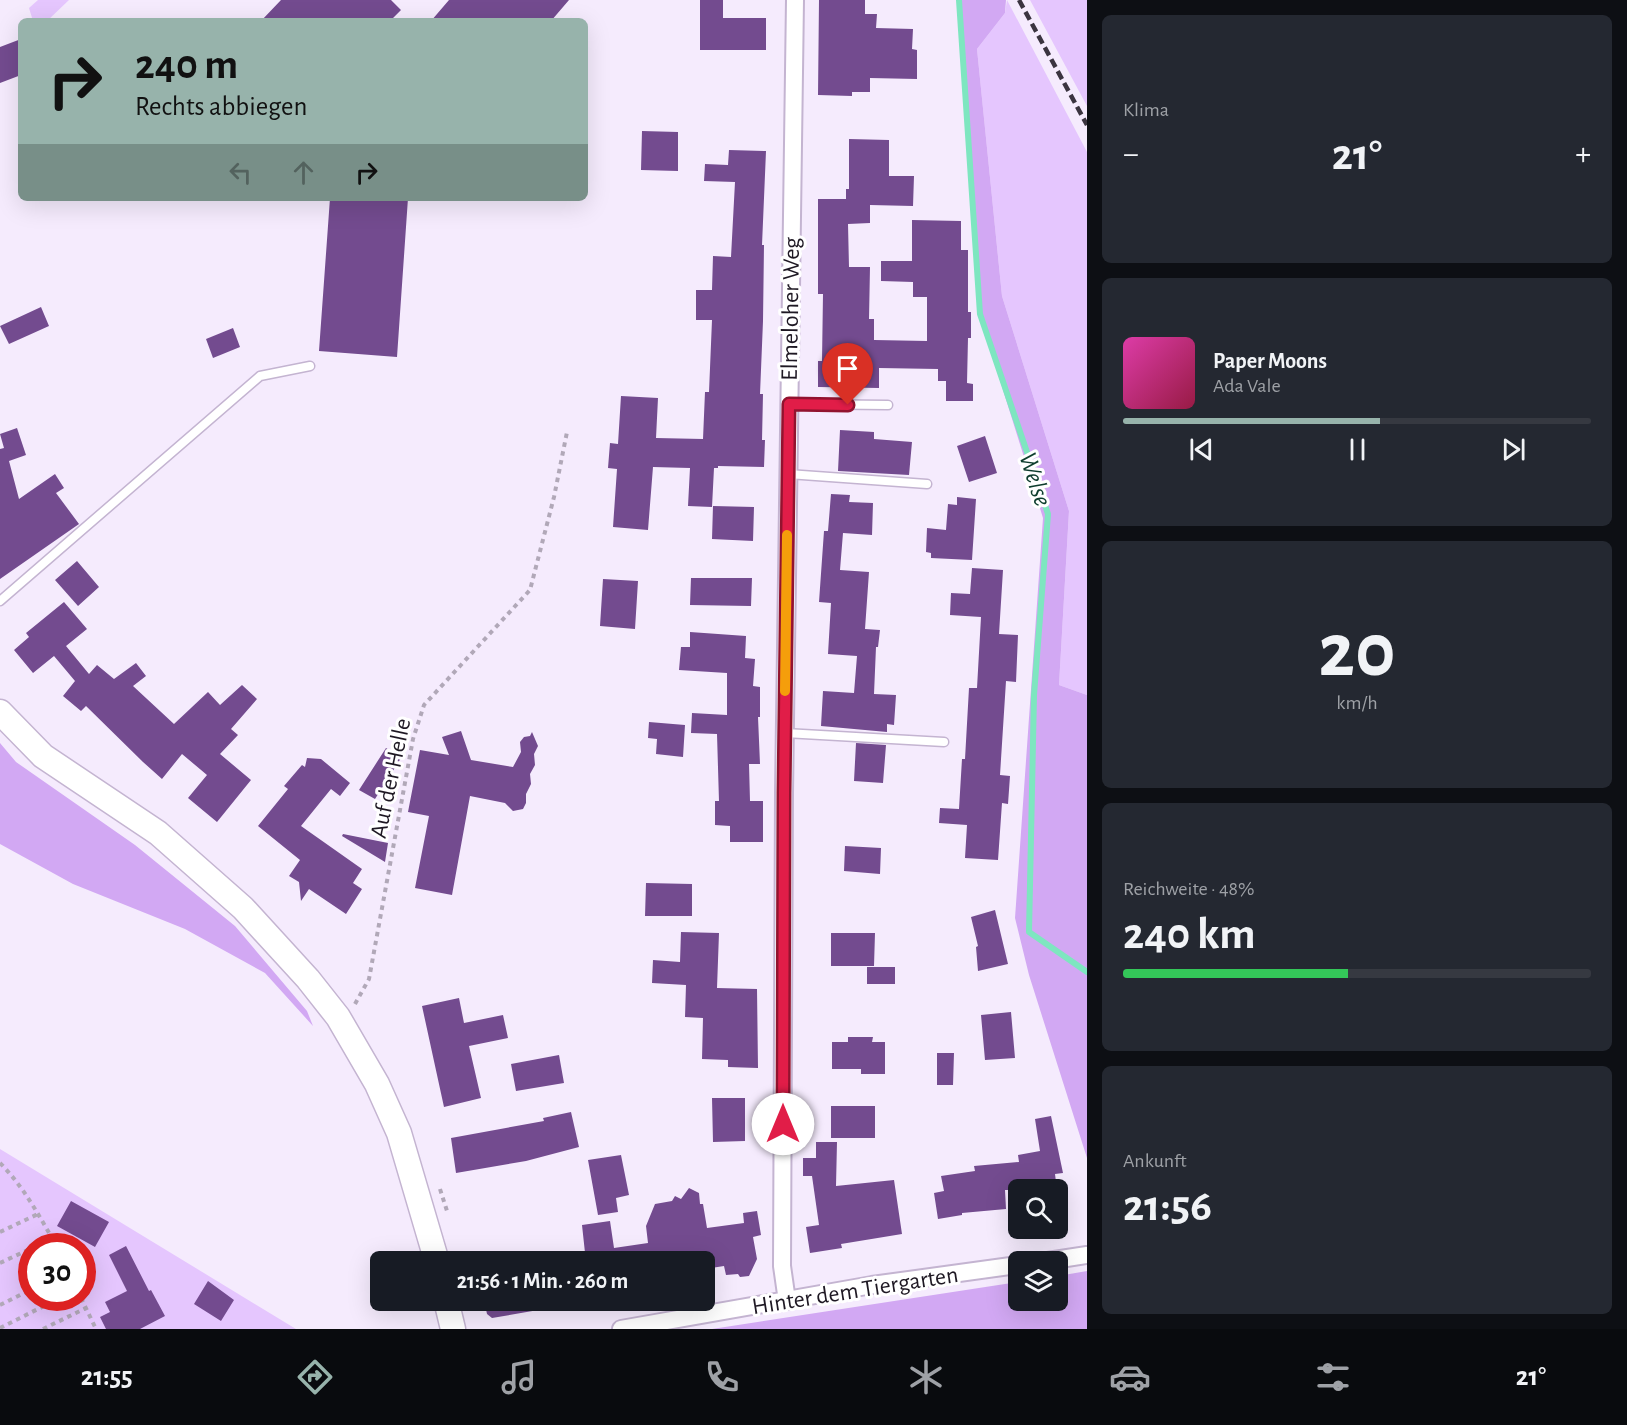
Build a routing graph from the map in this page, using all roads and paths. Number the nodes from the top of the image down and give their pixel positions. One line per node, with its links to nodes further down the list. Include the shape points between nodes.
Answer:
1 (795, 0): 3 (street, Elmeloher Weg)
2 (310, 366): 8 (lane, via 260,376)
3 (789, 404): 4 (lane); 6 (street, Elmeloher Weg)
4 (888, 405)
5 (567, 432): 12 (path, Auf der Helle, via 530,590 424,705 413,739 369,979 353,1007)
6 (788, 474): 7 (lane); 10 (street, Elmeloher Weg)
7 (927, 484)
8 (0, 601)
9 (0, 712): 12 (main road, via 44,756 158,833 243,908)
10 (784, 733): 11 (lane); 24 (street, Elmeloher Weg, via 782,1266)
11 (944, 742)
12 (338, 1017): 17 (main road, via 377,1084 399,1133)
13 (0, 1163): 14 (path)
14 (38, 1214): 15 (path); 16 (path)
15 (0, 1232)
16 (49, 1233)
17 (434, 1251)
18 (18, 1254): 21 (path)
19 (1087, 1255): 20 (street)
20 (1068, 1258)
21 (0, 1263)
22 (1008, 1266): 24 (street, Hinter dem Tiergarten)
23 (18, 1296): 25 (path)
24 (787, 1301): 34 (street, Hinter dem Tiergarten)
25 (0, 1305)
26 (34, 1311): 30 (path)
27 (80, 1311): 31 (path)
28 (87, 1311): 32 (path)
29 (449, 1311): 33 (main road)
30 (0, 1328)
31 (43, 1329)
32 (96, 1329)
33 (453, 1329)
34 (621, 1329)

